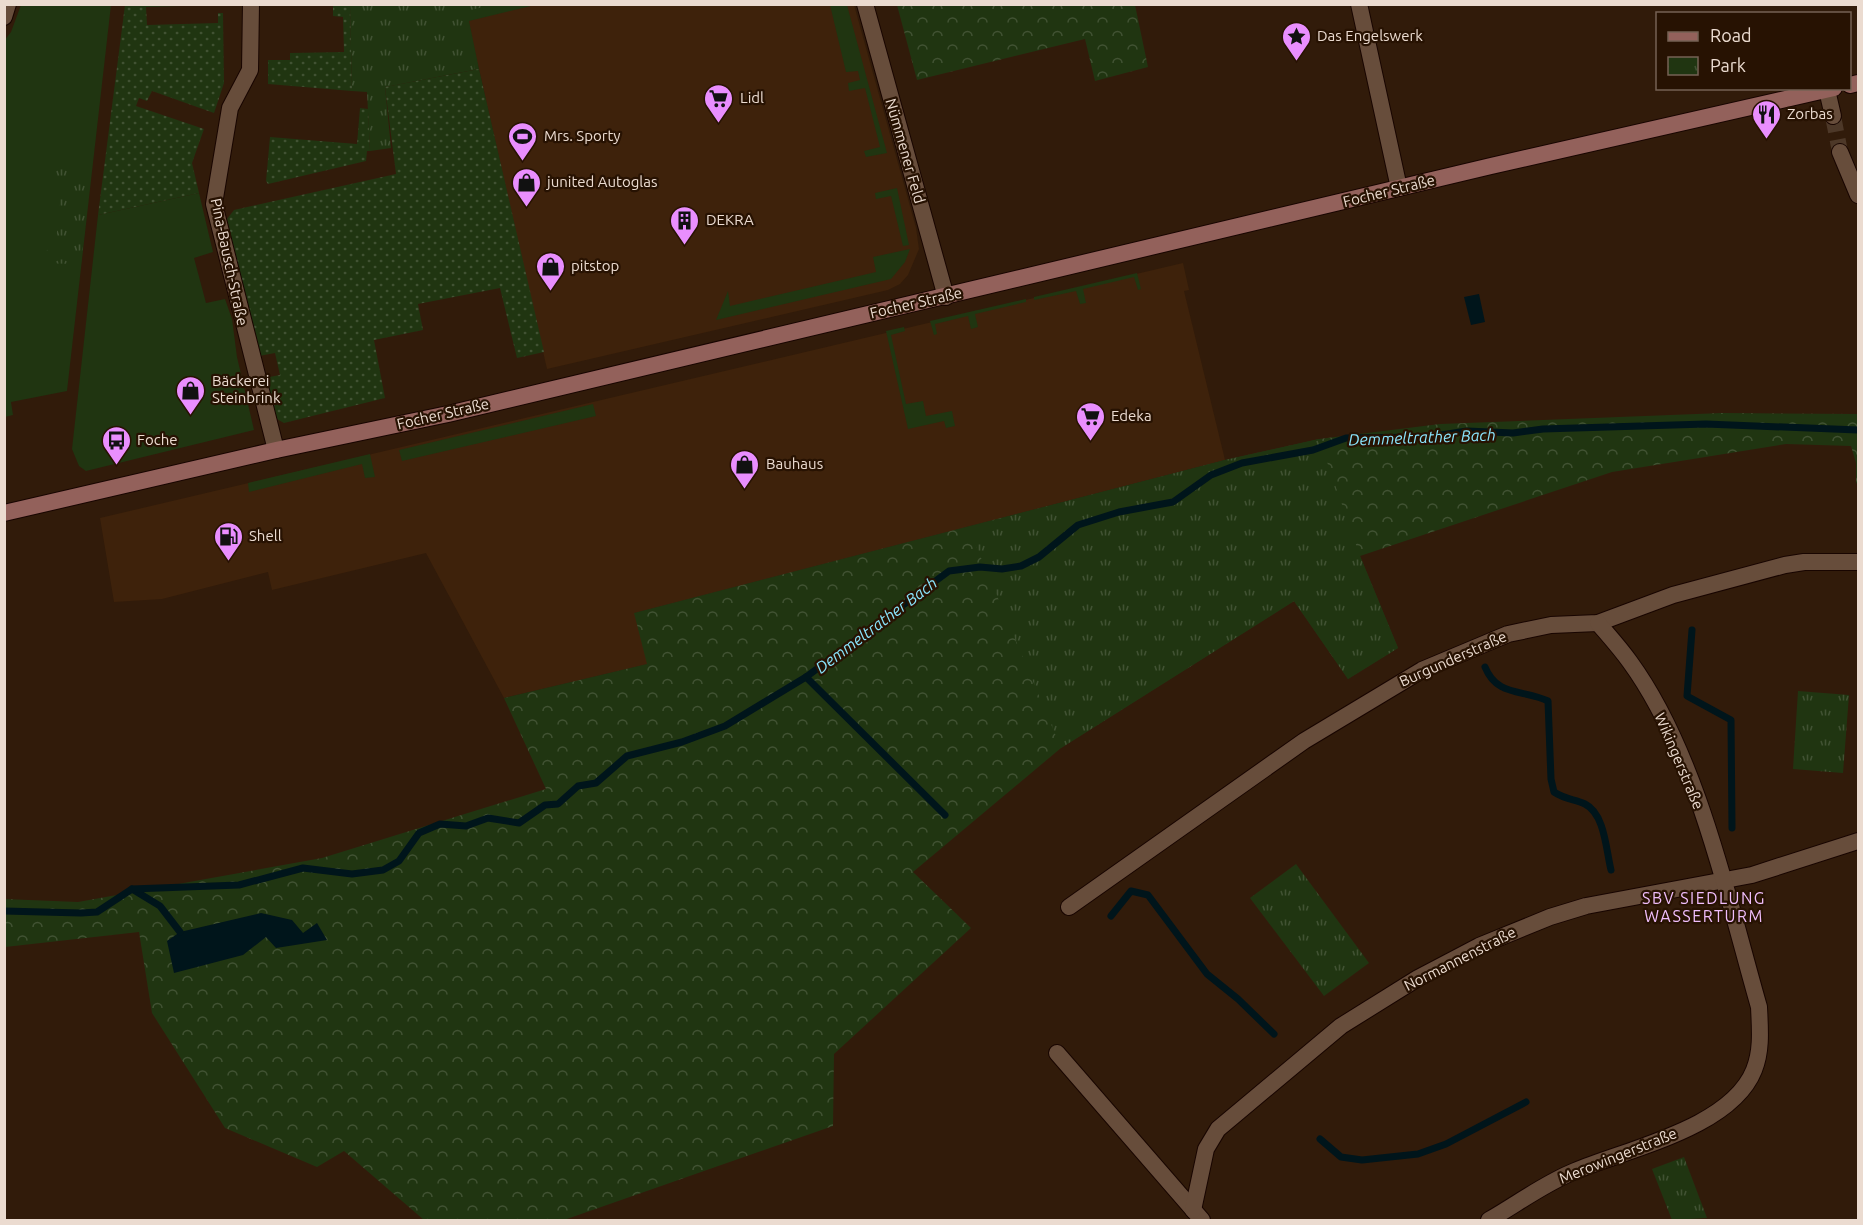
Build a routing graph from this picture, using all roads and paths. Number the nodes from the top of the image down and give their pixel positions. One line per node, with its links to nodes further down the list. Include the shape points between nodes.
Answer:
1 (8, 4): 5 (street)
2 (251, 4): 13 (street, Pina-Bausch-Straße, via 250,70 230,108 214,204)
3 (865, 4): 12 (street, Nümmener Feld)
4 (1359, 4): 10 (street)
5 (4, 17)
6 (1826, 90): 10 (main road, Focher Straße)
7 (1830, 90): 8 (street, Focher Straße)
8 (1833, 116)
9 (1840, 152): 11 (street)
10 (1399, 189): 12 (main road, Focher Straße)
11 (1858, 195)
12 (946, 297): 13 (main road, Focher Straße, via 448,414)
13 (276, 450): 14 (main road, Focher Straße)
14 (4, 513)
15 (1858, 562): 16 (street, Burgunderstraße, via 1785,565 1673,595)
16 (1598, 623): 18 (street, Wikingerstraße, via 1631,663 1669,731); 19 (street, Burgunderstraße, via 1524,630 1422,670 1304,741)
17 (1858, 841): 18 (street, Normannenstraße, via 1784,866)
18 (1722, 879): 21 (street, Normannenstraße, via 1550,916 1479,946 1418,978 1341,1026 1218,1129 1206,1149); 22 (street, Merowingerstraße, via 1759,1007 1761,1037 1753,1071 1735,1097 1719,1110 1669,1137 1573,1172)
19 (1069, 907)
20 (1057, 1053): 21 (street, Normannenstraße)
21 (1198, 1215)
22 (1489, 1221)

